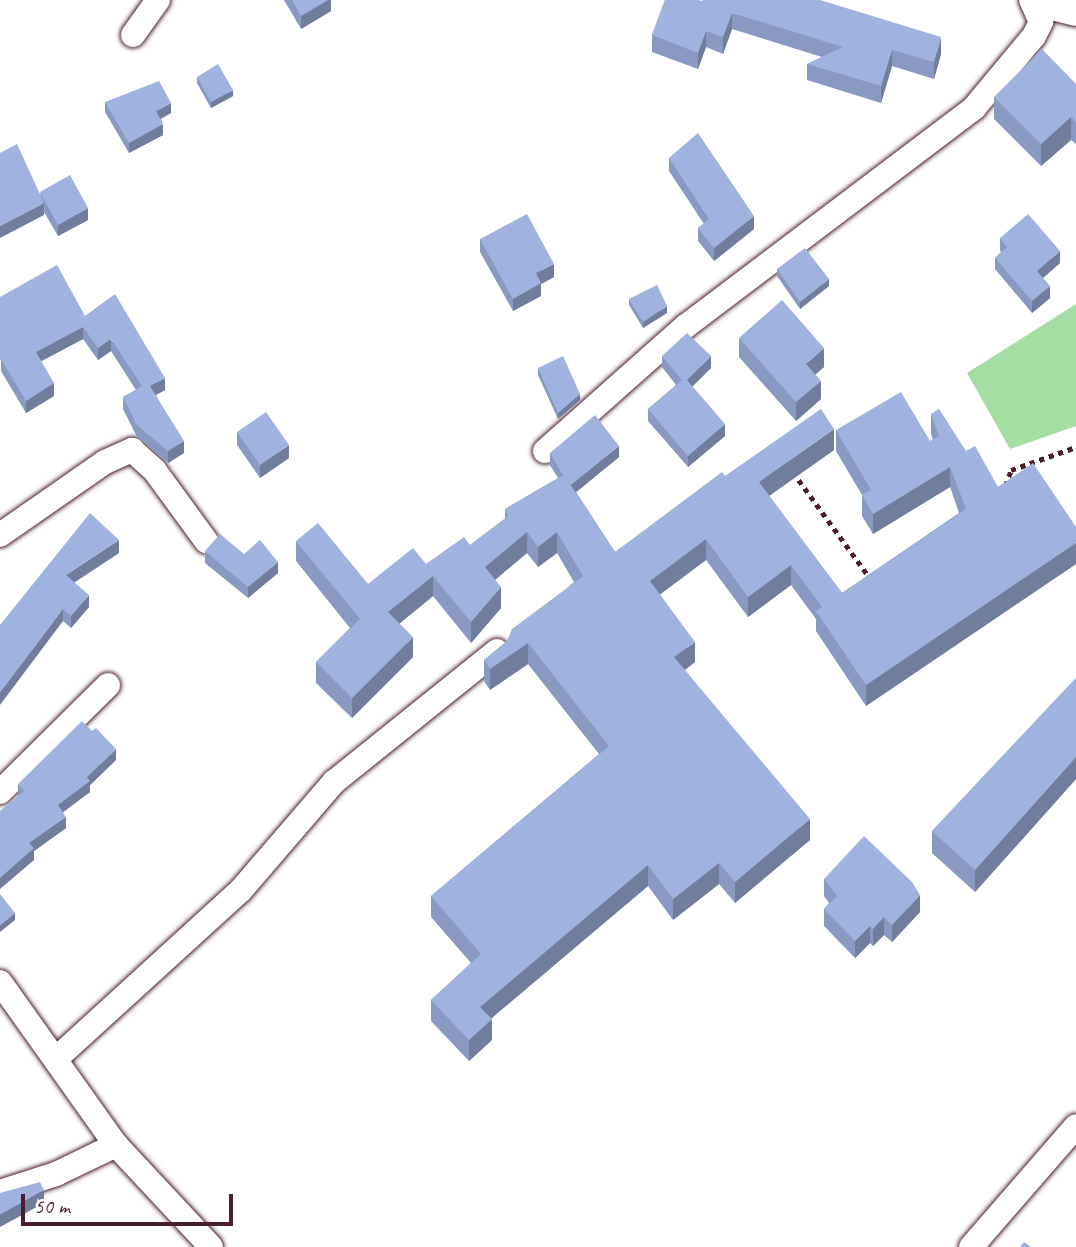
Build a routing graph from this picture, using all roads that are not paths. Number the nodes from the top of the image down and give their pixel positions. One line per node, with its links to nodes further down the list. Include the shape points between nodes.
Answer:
1 (158, 0): 5 (street)
2 (1031, 0): 6 (street, via 1041,22 1034,36 974,108 696,318)
3 (1040, 0): 4 (main road)
4 (1076, 9)
5 (133, 35)
6 (545, 451)
7 (0, 536): 8 (street, via 105,462 132,450 155,471)
8 (206, 541)
9 (497, 651): 13 (street, via 334,782 241,890)
10 (108, 685): 11 (street)
11 (0, 792)
12 (0, 982): 13 (street)
13 (58, 1057): 15 (street)
14 (1076, 1126): 18 (street)
15 (116, 1145): 16 (street, via 56,1174); 17 (street)
16 (0, 1192)
17 (211, 1247)
18 (971, 1247)

